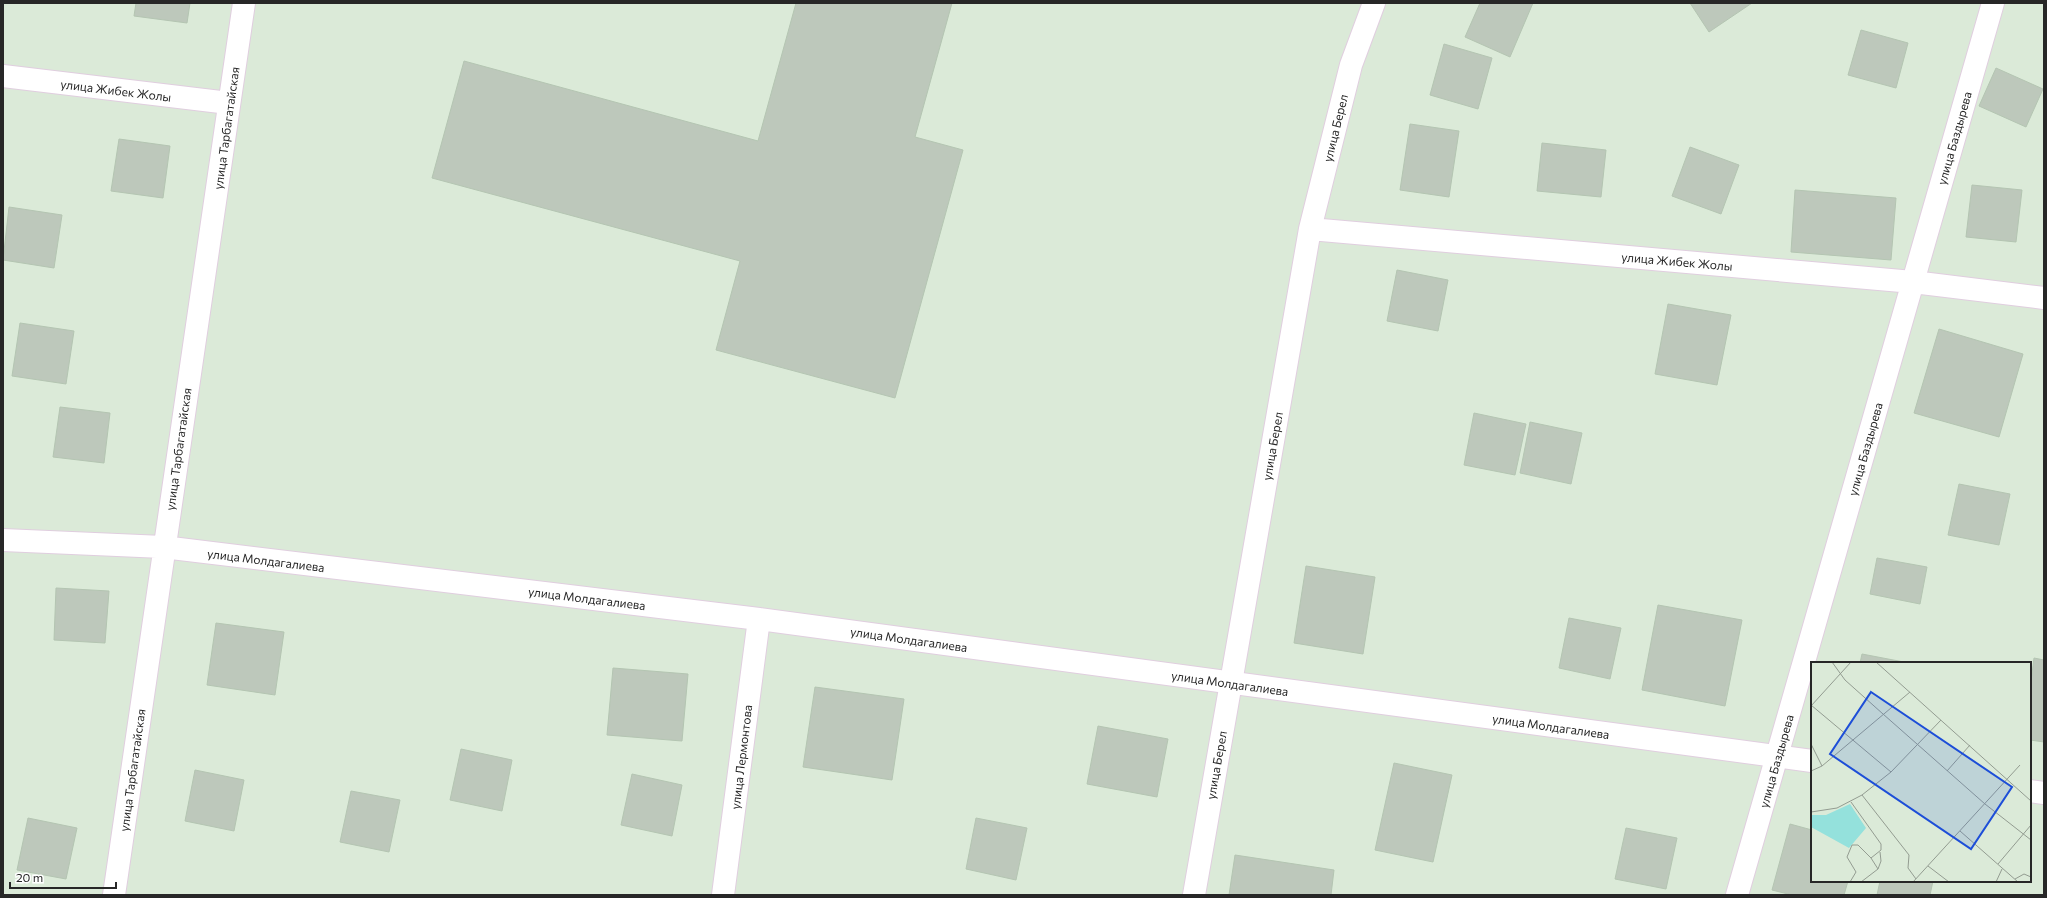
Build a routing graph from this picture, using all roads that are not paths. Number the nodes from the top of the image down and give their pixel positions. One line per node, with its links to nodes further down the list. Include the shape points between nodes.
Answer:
1 (244, 3): 5 (street, улица Тарбагатайская)
2 (1374, 3): 6 (street, улица Берел, via 1351,64)
3 (1993, 3): 7 (street, улица Баздырева)
4 (3, 76): 5 (street, улица Жибек Жолы)
5 (230, 103): 10 (street, улица Тарбагатайская)
6 (1310, 229): 7 (street, улица Жибек Жолы); 12 (street, улица Берел)
7 (1913, 282): 8 (street, улица Жибек Жолы); 13 (street, улица Баздырева)
8 (2044, 298)
9 (3, 540): 10 (street, улица Молдагалиева)
10 (164, 548): 11 (street, улица Молдагалиева); 17 (street, улица Тарбагатайская)
11 (759, 619): 12 (street, улица Молдагалиева); 18 (street, улица Лермонтова)
12 (1230, 683): 13 (street, улица Молдагалиева); 19 (street, улица Берел)
13 (1778, 756): 14 (street, улица Молдагалиева); 20 (street, улица Баздырева)
14 (1811, 761)
15 (2031, 791): 16 (street)
16 (2044, 793)
17 (114, 895)
18 (723, 895)
19 (1194, 895)
20 (1737, 895)

